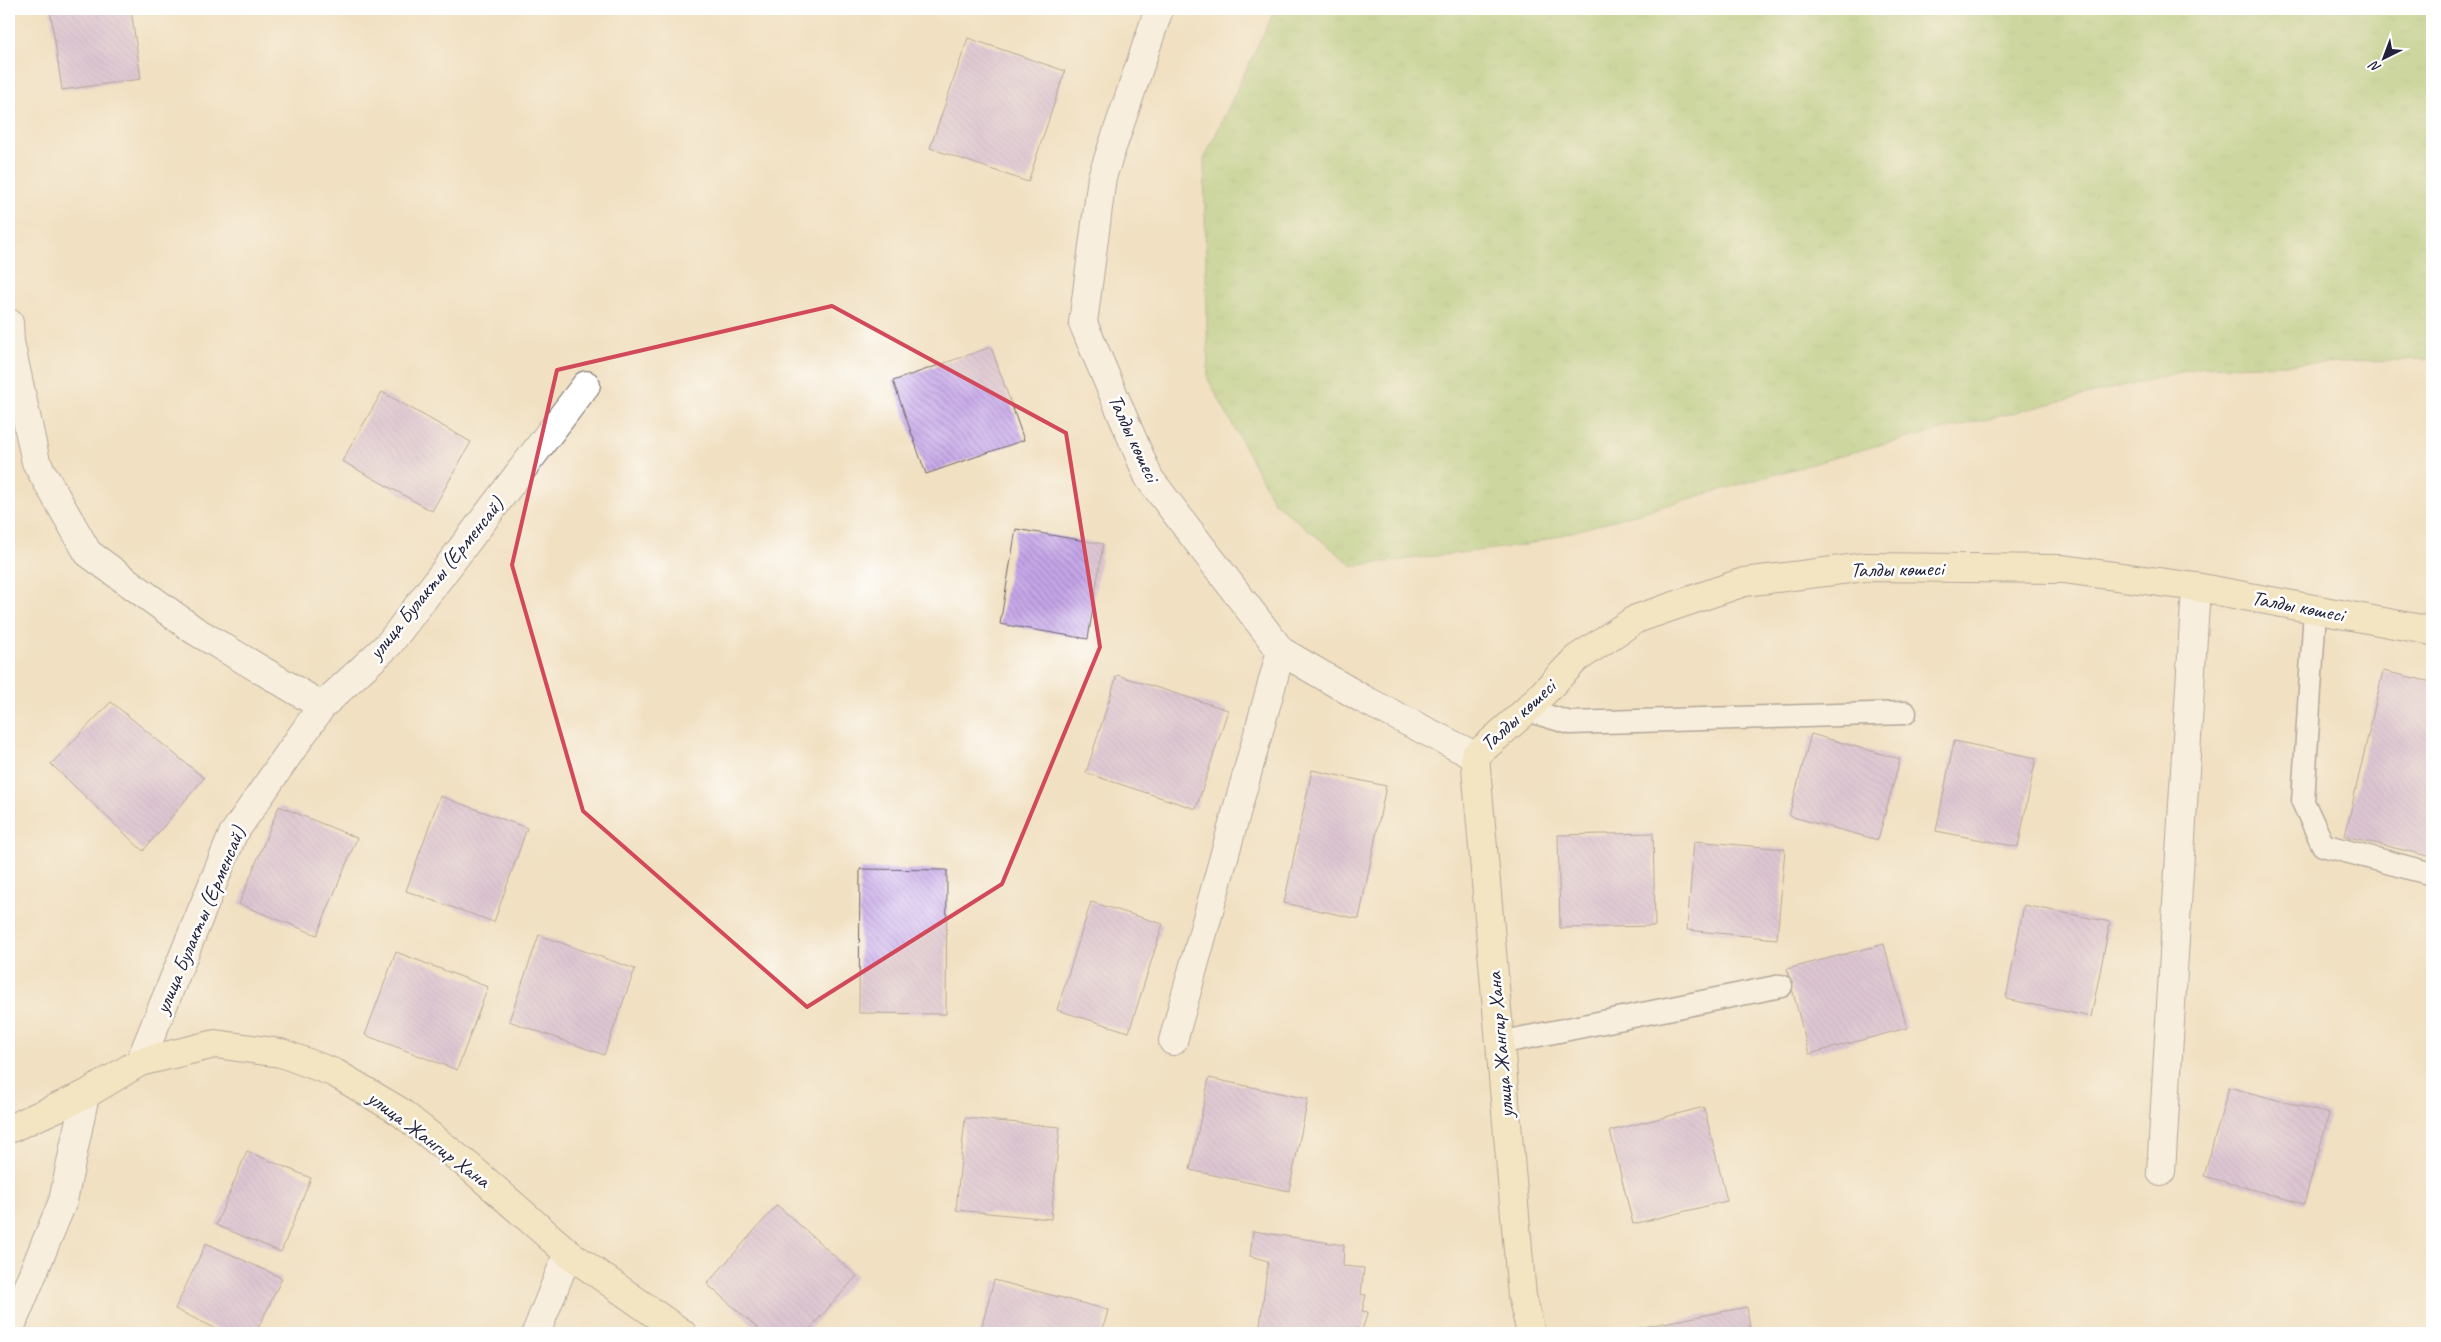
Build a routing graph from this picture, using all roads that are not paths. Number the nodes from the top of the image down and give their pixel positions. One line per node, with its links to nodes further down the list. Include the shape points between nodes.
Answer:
1 (1159, 9): 7 (street, Талды көшесі, via 1102,177 1083,323 1149,478)
2 (9, 322): 8 (street, via 10,342 36,462 88,554 194,630)
3 (586, 385): 8 (street, улица Булакты (Ерменсай), via 388,644)
4 (2196, 586): 5 (street, Талды көшесі); 9 (street, Талды көшесі, via 2063,569 1865,567 1744,582 1636,619 1576,659); 19 (street)
5 (2315, 610): 6 (street, Талды көшесі); 12 (lane, via 2302,802 2323,844)
6 (2432, 631)
7 (1281, 651): 11 (street, Талды көшесі, via 1363,699); 14 (street)
8 (322, 706): 16 (street, улица Булакты (Ерменсай), via 233,834)
9 (1527, 710): 10 (lane, via 1570,723); 11 (street, Талды көшесі)
10 (1906, 713)
11 (1475, 756): 15 (street, улица Жангир Хана)
12 (2432, 874)
13 (1782, 986): 15 (lane)
14 (1173, 1041)
15 (1499, 1043): 24 (street, улица Жангир Хана, via 1522,1296)
16 (140, 1062): 17 (street, улица Жангир Хана); 20 (street, улица Жангир Хана, via 215,1044 281,1053 335,1073 399,1111 471,1168)
17 (85, 1095): 18 (street, улица Жангир Хана); 21 (street, via 63,1201)
18 (9, 1129)
19 (2161, 1172)
20 (568, 1253): 22 (street); 23 (street, улица Жангир Хана)
21 (9, 1331)
22 (536, 1333)
23 (682, 1333)
24 (1530, 1333)

